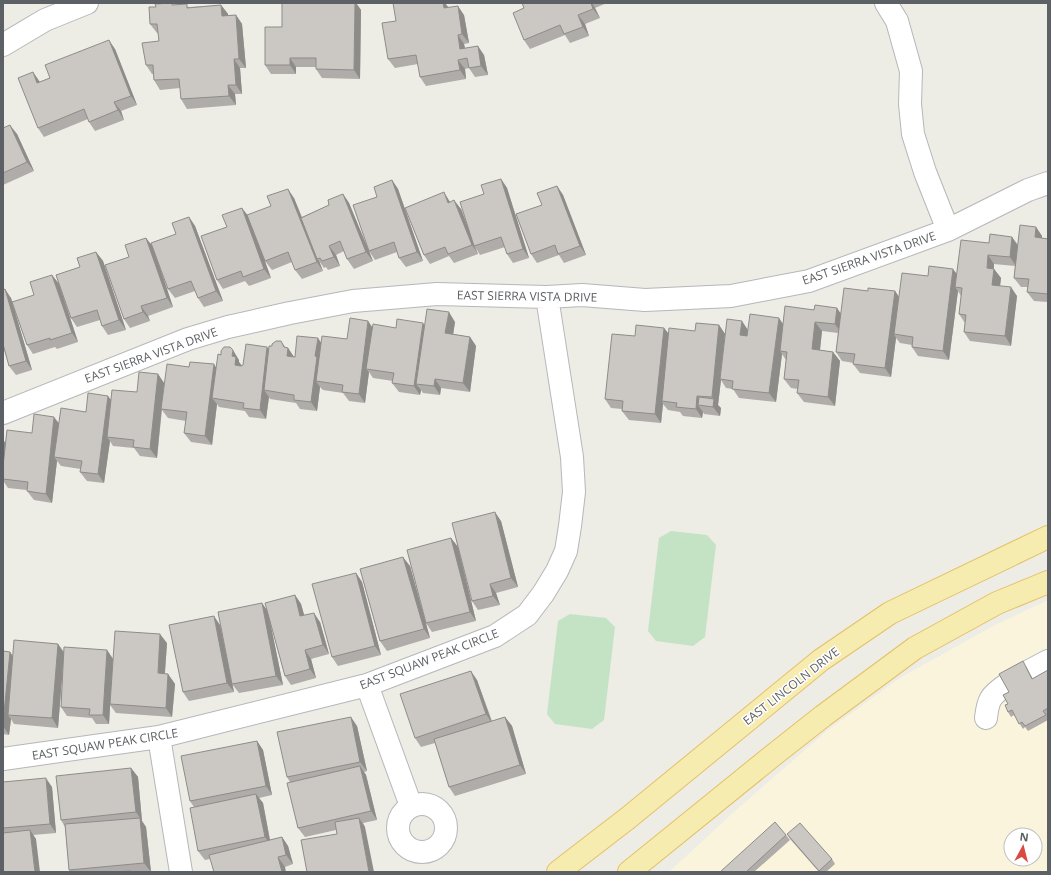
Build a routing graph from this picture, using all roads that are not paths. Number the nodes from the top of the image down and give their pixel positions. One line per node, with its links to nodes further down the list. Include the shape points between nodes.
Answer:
1 (87, 3): 3 (street, via 45,20)
2 (886, 3): 5 (street, via 898,21 911,71 910,104 913,134)
3 (3, 45)
4 (1048, 184): 5 (street, EAST SIERRA VISTA DRIVE, via 1028,190)
5 (948, 230): 6 (street, EAST SIERRA VISTA DRIVE, via 809,281 731,296 645,300 582,295)
6 (547, 297): 7 (street, EAST SIERRA VISTA DRIVE, via 437,294 353,301 290,313 188,339); 12 (street, EAST SQUAW PEAK CIRCLE, via 572,457 574,492 566,551 543,594 527,615 495,636)
7 (3, 413)
8 (1048, 537): 19 (main road, EAST LINCOLN DRIVE, via 890,613 821,660)
9 (1048, 582): 20 (main road, via 997,603 915,648 823,716)
10 (1048, 661): 11 (street)
11 (1029, 671)
12 (367, 685): 15 (street, EAST SQUAW PEAK CIRCLE); 17 (street)
13 (1006, 685): 14 (street, via 997,691 988,703)
14 (986, 718)
15 (159, 737): 16 (street, EAST SQUAW PEAK CIRCLE); 18 (street)
16 (3, 759)
17 (411, 806)
18 (181, 872)
19 (558, 872)
20 (629, 872)

